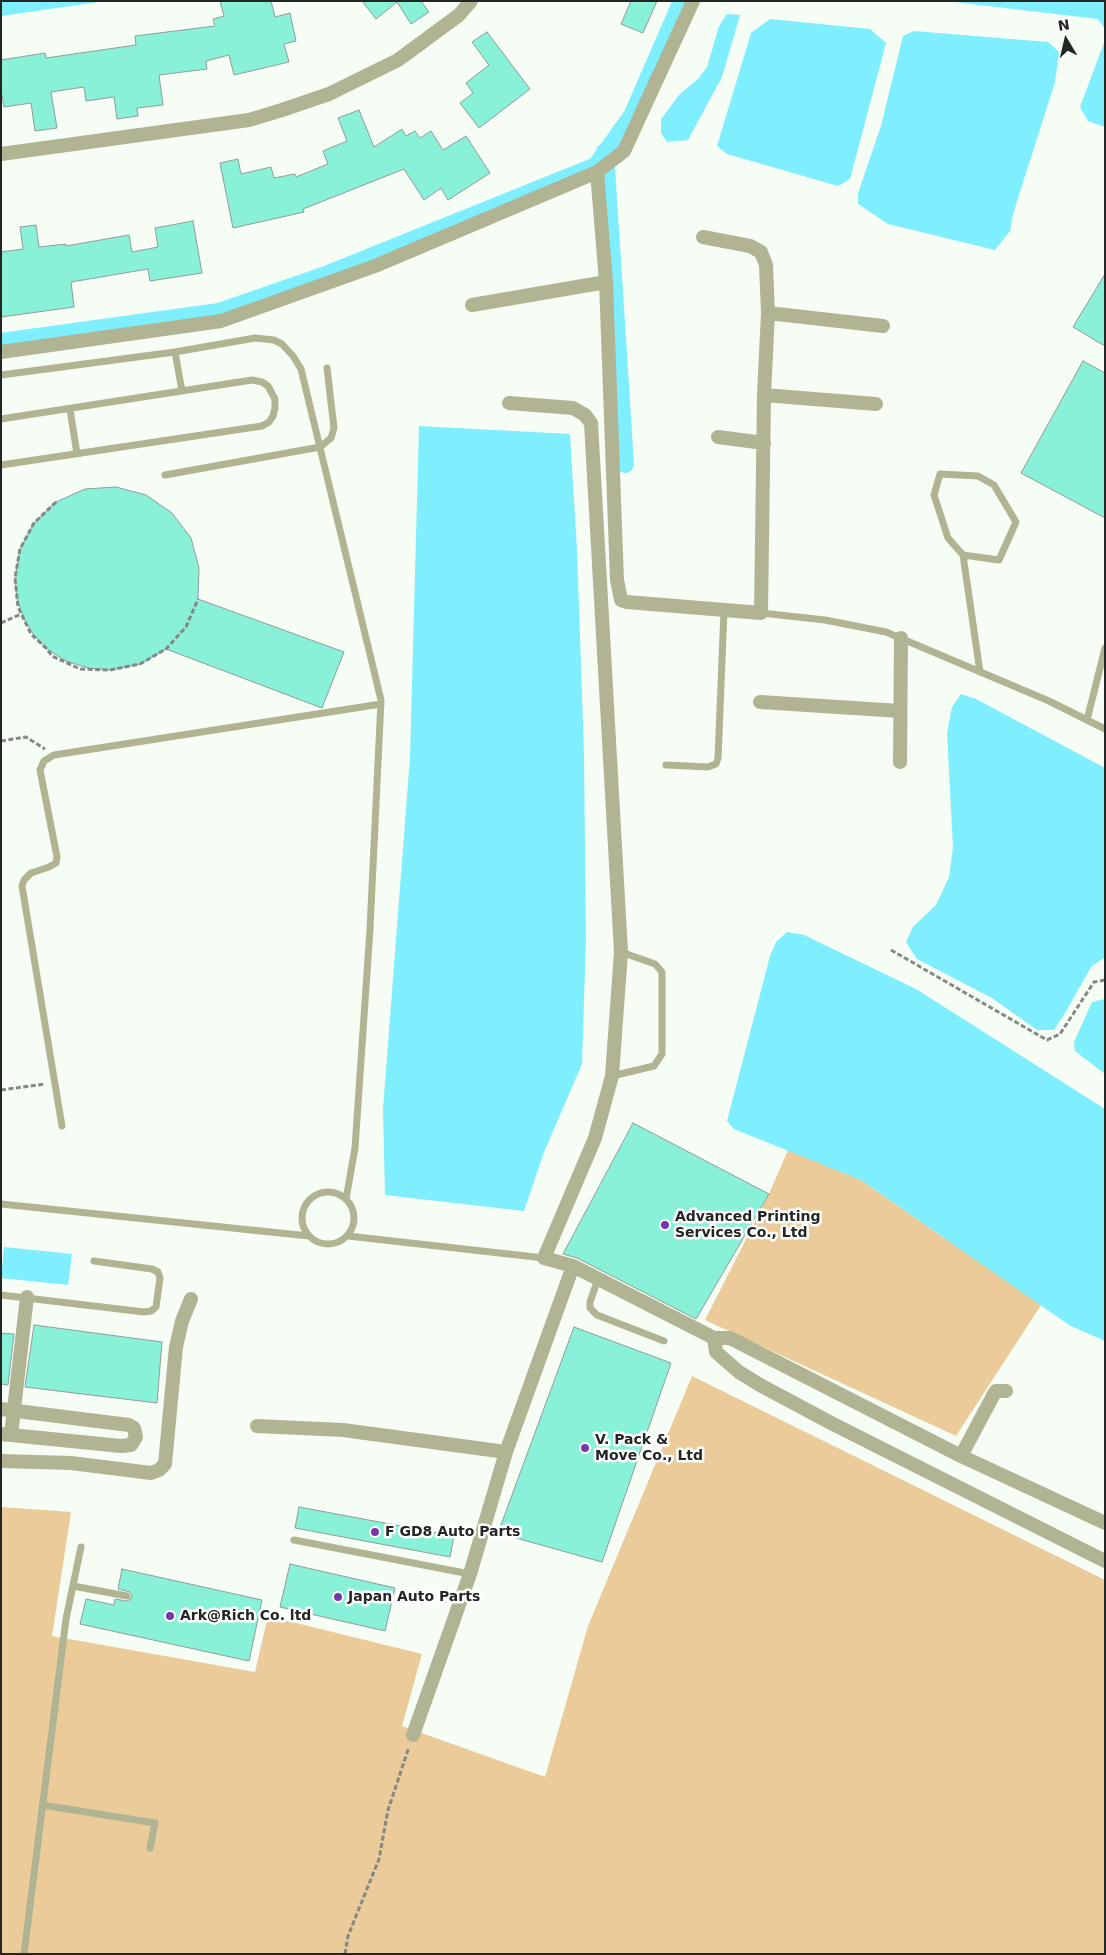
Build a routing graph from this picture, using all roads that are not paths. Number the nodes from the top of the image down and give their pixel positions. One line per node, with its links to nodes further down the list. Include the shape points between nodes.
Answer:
1 (471, 1): 3 (street, via 459,15 398,60 329,94 282,110 250,120)
2 (693, 1): 4 (street, via 624,151)
3 (1, 154)
4 (600, 170): 6 (street); 10 (street, via 375,266 221,321)
5 (703, 237): 8 (street, via 750,246 761,252 766,265)
6 (606, 282): 7 (street); 27 (street, via 621,600)
7 (472, 304)
8 (768, 313): 9 (street); 15 (street)
9 (883, 326)
10 (1, 352)
11 (176, 352): 13 (lane); 14 (lane); 22 (lane, via 255,338 282,344 301,369)
12 (327, 368): 22 (lane, via 334,428 331,438)
13 (1, 375)
14 (182, 391): 18 (lane); 23 (lane, via 252,380 268,386 275,408 269,422 262,426)
15 (764, 395): 17 (street); 21 (street)
16 (509, 403): 39 (street, via 573,408 591,423)
17 (876, 404)
18 (70, 408): 19 (lane); 23 (lane)
19 (1, 420)
20 (718, 437): 21 (street)
21 (764, 443): 28 (street)
22 (320, 447): 25 (lane); 33 (lane)
23 (77, 454): 24 (lane)
24 (1, 465)
25 (165, 475)
26 (963, 555): 26 (lane, via 948,538 934,495 940,474 978,476 994,485 1016,522 1000,560); 31 (lane)
27 (724, 611): 28 (street); 38 (lane, via 716,764 708,767)
28 (761, 613): 29 (lane, via 824,620)
29 (901, 638): 31 (lane); 34 (street)
30 (1105, 648): 35 (lane)
31 (980, 672): 35 (lane)
32 (760, 702): 34 (street)
33 (381, 704): 41 (lane, via 54,754 44,760 40,770 56,863 32,873 22,886); 42 (lane, via 355,1148)
34 (900, 711): 37 (street)
35 (1087, 720): 36 (lane)
36 (1105, 729)
37 (900, 762)
38 (666, 765)
39 (621, 952): 40 (street); 40 (lane, via 655,964 662,972 662,1054 654,1066)
40 (612, 1076): 46 (street, via 596,1138)
41 (62, 1126)
42 (346, 1199): 44 (lane, via 331,1192 313,1196 303,1211 302,1220); 45 (lane, via 354,1213)
43 (1, 1204): 44 (lane)
44 (309, 1236): 45 (lane, via 324,1244 341,1241)
45 (348, 1236): 46 (lane)
46 (544, 1258): 48 (street)
47 (94, 1262): 51 (lane, via 158,1272 156,1307 144,1312)
48 (573, 1266): 49 (street); 59 (street)
49 (598, 1279): 53 (street); 54 (lane, via 590,1308 597,1314)
50 (1, 1295): 51 (lane)
51 (28, 1297): 56 (street)
52 (192, 1299): 61 (street, via 182,1320 176,1347 164,1464 158,1470 151,1473 71,1464)
53 (714, 1338): 60 (street, via 730,1338); 65 (street, via 716,1352 760,1385)
54 (664, 1341)
55 (1006, 1391): 60 (street, via 996,1391)
56 (8, 1409): 58 (street); 58 (street, via 129,1425 134,1428 136,1437 131,1445 121,1446)
57 (257, 1426): 59 (street, via 342,1430)
58 (6, 1435)
59 (506, 1452): 66 (street)
60 (961, 1456): 62 (street)
61 (1, 1461)
62 (1105, 1523)
63 (294, 1540): 66 (lane)
64 (82, 1547): 67 (lane)
65 (1105, 1561)
66 (470, 1574): 69 (street)
67 (73, 1586): 68 (lane); 70 (lane)
68 (127, 1596)
69 (413, 1736)
70 (42, 1804): 71 (lane, via 155,1823); 72 (lane)
71 (150, 1848)
72 (24, 1954)

